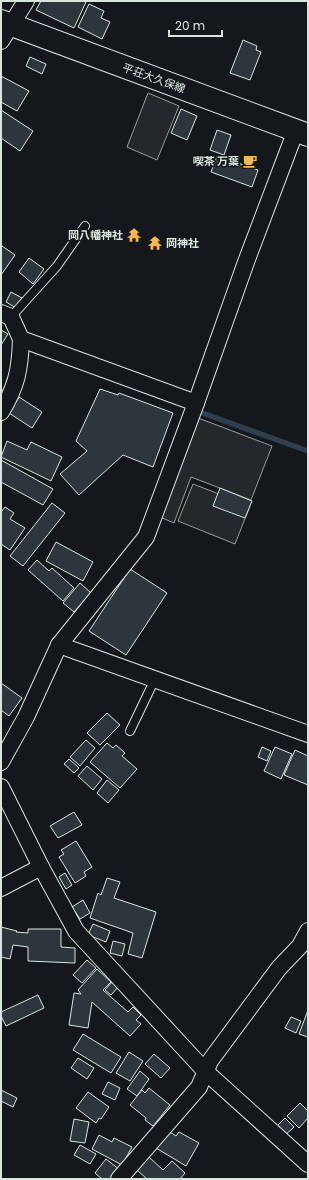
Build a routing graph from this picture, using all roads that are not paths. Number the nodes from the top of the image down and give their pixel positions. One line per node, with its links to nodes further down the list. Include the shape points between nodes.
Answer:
1 (26, 1): 2 (street)
2 (4, 29): 3 (main road, 平荘大久保線)
3 (302, 133): 7 (street, via 246,262)
4 (85, 226): 5 (lane, via 57,266)
5 (6, 315): 6 (street)
6 (21, 339): 7 (street); 8 (street, via 17,380)
7 (196, 403): 9 (street, via 146,537)
8 (1, 412)
9 (59, 645): 10 (street); 13 (street, via 26,717)
10 (156, 679): 11 (lane); 12 (street)
11 (130, 731)
12 (308, 734)
13 (1, 762)
14 (1, 787): 15 (street)
15 (41, 868): 16 (street); 18 (street, via 76,931)
16 (1, 888)
17 (308, 931): 18 (street, via 300,946 280,968 210,1061)
18 (206, 1072): 19 (street); 20 (street, via 198,1087)
19 (308, 1164)
20 (119, 1179)

